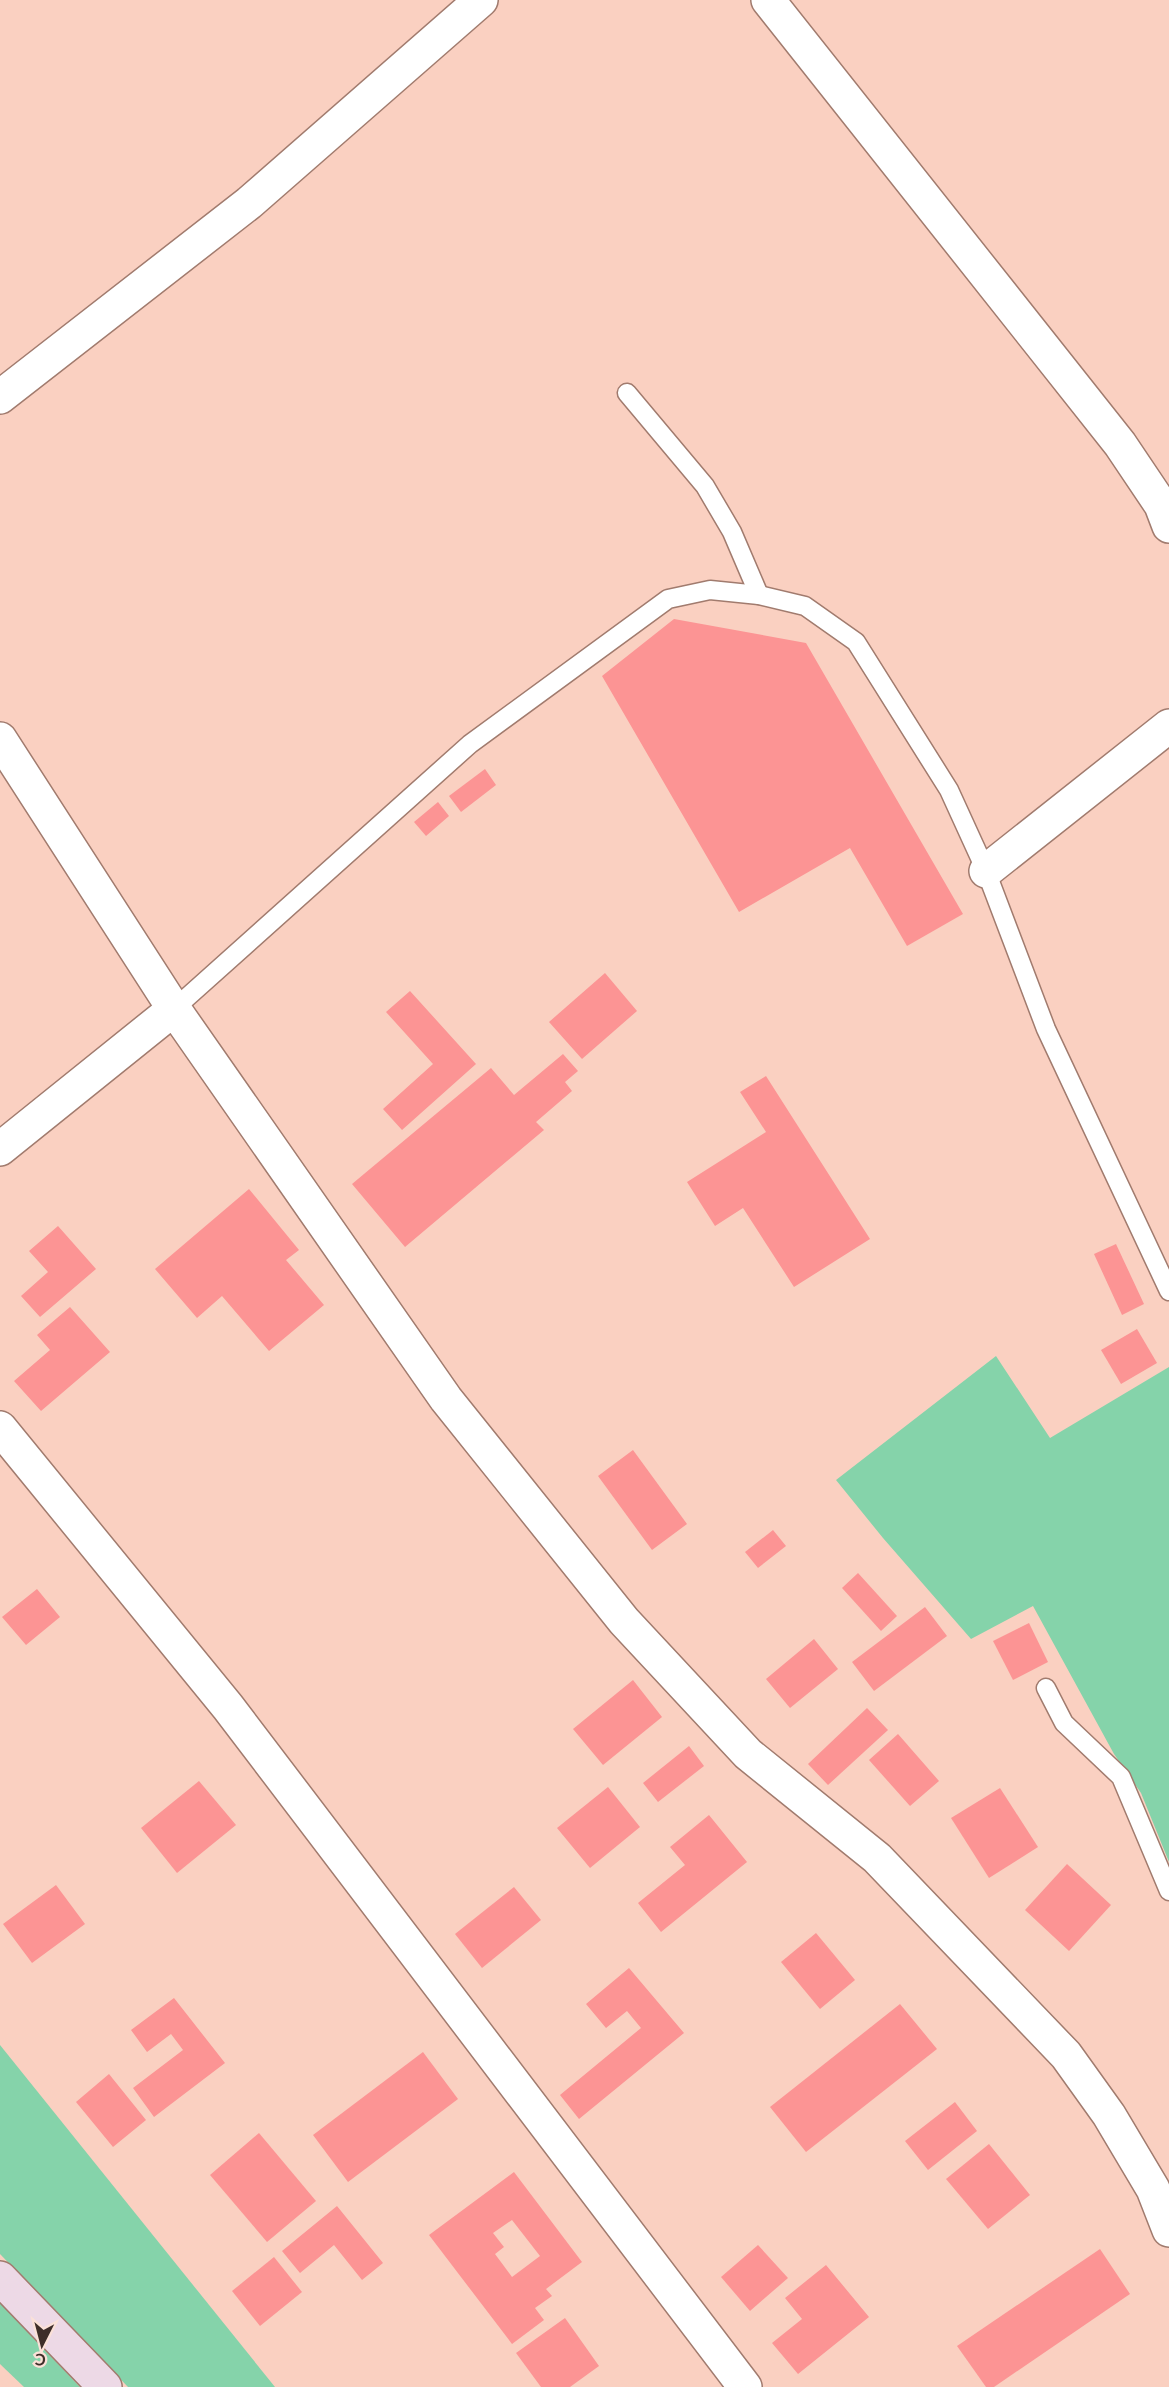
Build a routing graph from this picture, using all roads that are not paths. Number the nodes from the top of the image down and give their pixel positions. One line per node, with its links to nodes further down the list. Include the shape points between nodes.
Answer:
1 (481, 0): 4 (street, via 249,203)
2 (768, 0): 5 (street, via 1120,444 1161,505)
3 (627, 393): 6 (lane, via 705,486 732,532)
4 (0, 397)
5 (1169, 526)
6 (759, 595): 9 (lane, via 805,606 856,642 949,790); 10 (lane, via 710,590 668,598 471,744)
7 (1169, 726): 9 (street)
8 (0, 739): 10 (street)
9 (986, 872): 12 (lane, via 1046,1029)
10 (174, 1009): 11 (street); 16 (street, via 446,1399 624,1621 748,1754 877,1857 1065,2055 1109,2115 1153,2189)
11 (0, 1149)
12 (1169, 1291)
13 (0, 1428): 19 (street, via 228,1707)
14 (1046, 1688): 15 (lane, via 1064,1723 1121,1777)
15 (1169, 1892)
16 (1169, 2230)
17 (0, 2278): 18 (main road)
18 (105, 2387)
19 (745, 2387)

